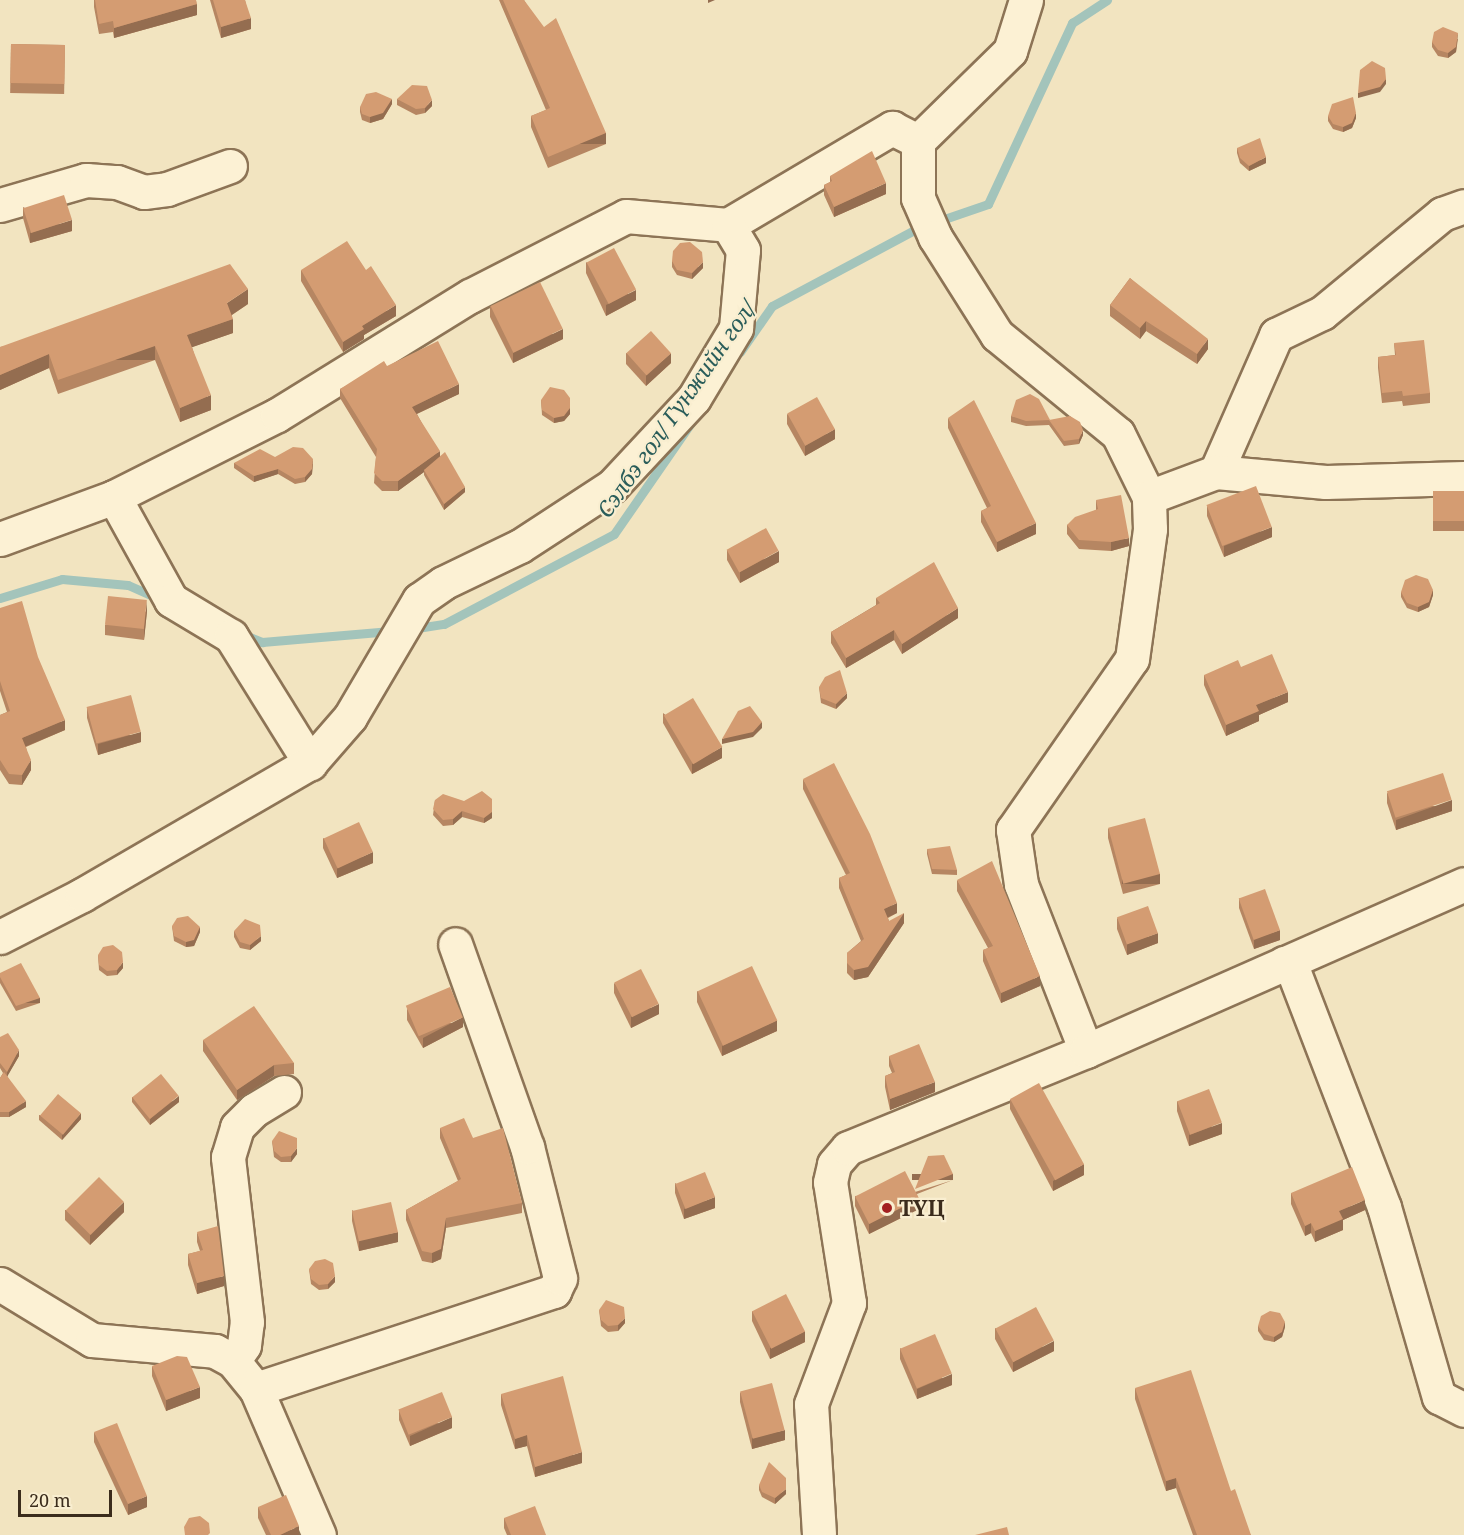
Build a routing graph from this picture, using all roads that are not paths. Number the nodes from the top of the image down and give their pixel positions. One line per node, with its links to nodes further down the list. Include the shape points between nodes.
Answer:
1 (1026, 0): 2 (street, via 1010,51)
2 (918, 141): 6 (street, via 892,128); 10 (street, via 918,198 935,237 997,335 1118,434)
3 (230, 166): 4 (street, via 167,189 144,192 117,182 86,180)
4 (0, 205)
5 (1464, 206): 7 (street, via 1442,214 1322,313 1276,335)
6 (728, 225): 9 (street, via 626,216 470,296 277,415); 12 (street, via 743,250 736,328 694,398 612,486 520,546 443,583 419,600 350,717)
7 (1216, 472): 8 (street, via 1326,482); 10 (street)
8 (1464, 478)
9 (114, 497): 11 (street); 12 (street, via 171,600 231,636)
10 (1149, 497): 17 (street, via 1150,529 1132,659 1013,830 1021,884)
11 (0, 539)
12 (310, 763): 14 (street, via 82,895)
13 (1464, 884): 16 (street)
14 (0, 937)
15 (455, 944): 21 (street, via 527,1147 560,1278 555,1291)
16 (1284, 963): 17 (street); 22 (street, via 1293,970 1384,1207 1439,1397)
17 (1086, 1051): 24 (street, via 848,1148 834,1164 830,1182 849,1303 811,1404)
18 (284, 1092): 20 (street, via 254,1110 237,1128 228,1157 247,1322 244,1345)
19 (0, 1284): 20 (street, via 92,1340 215,1352)
20 (234, 1361): 21 (street)
21 (255, 1389): 23 (street)
22 (1464, 1410)
23 (320, 1535)
24 (819, 1535)

